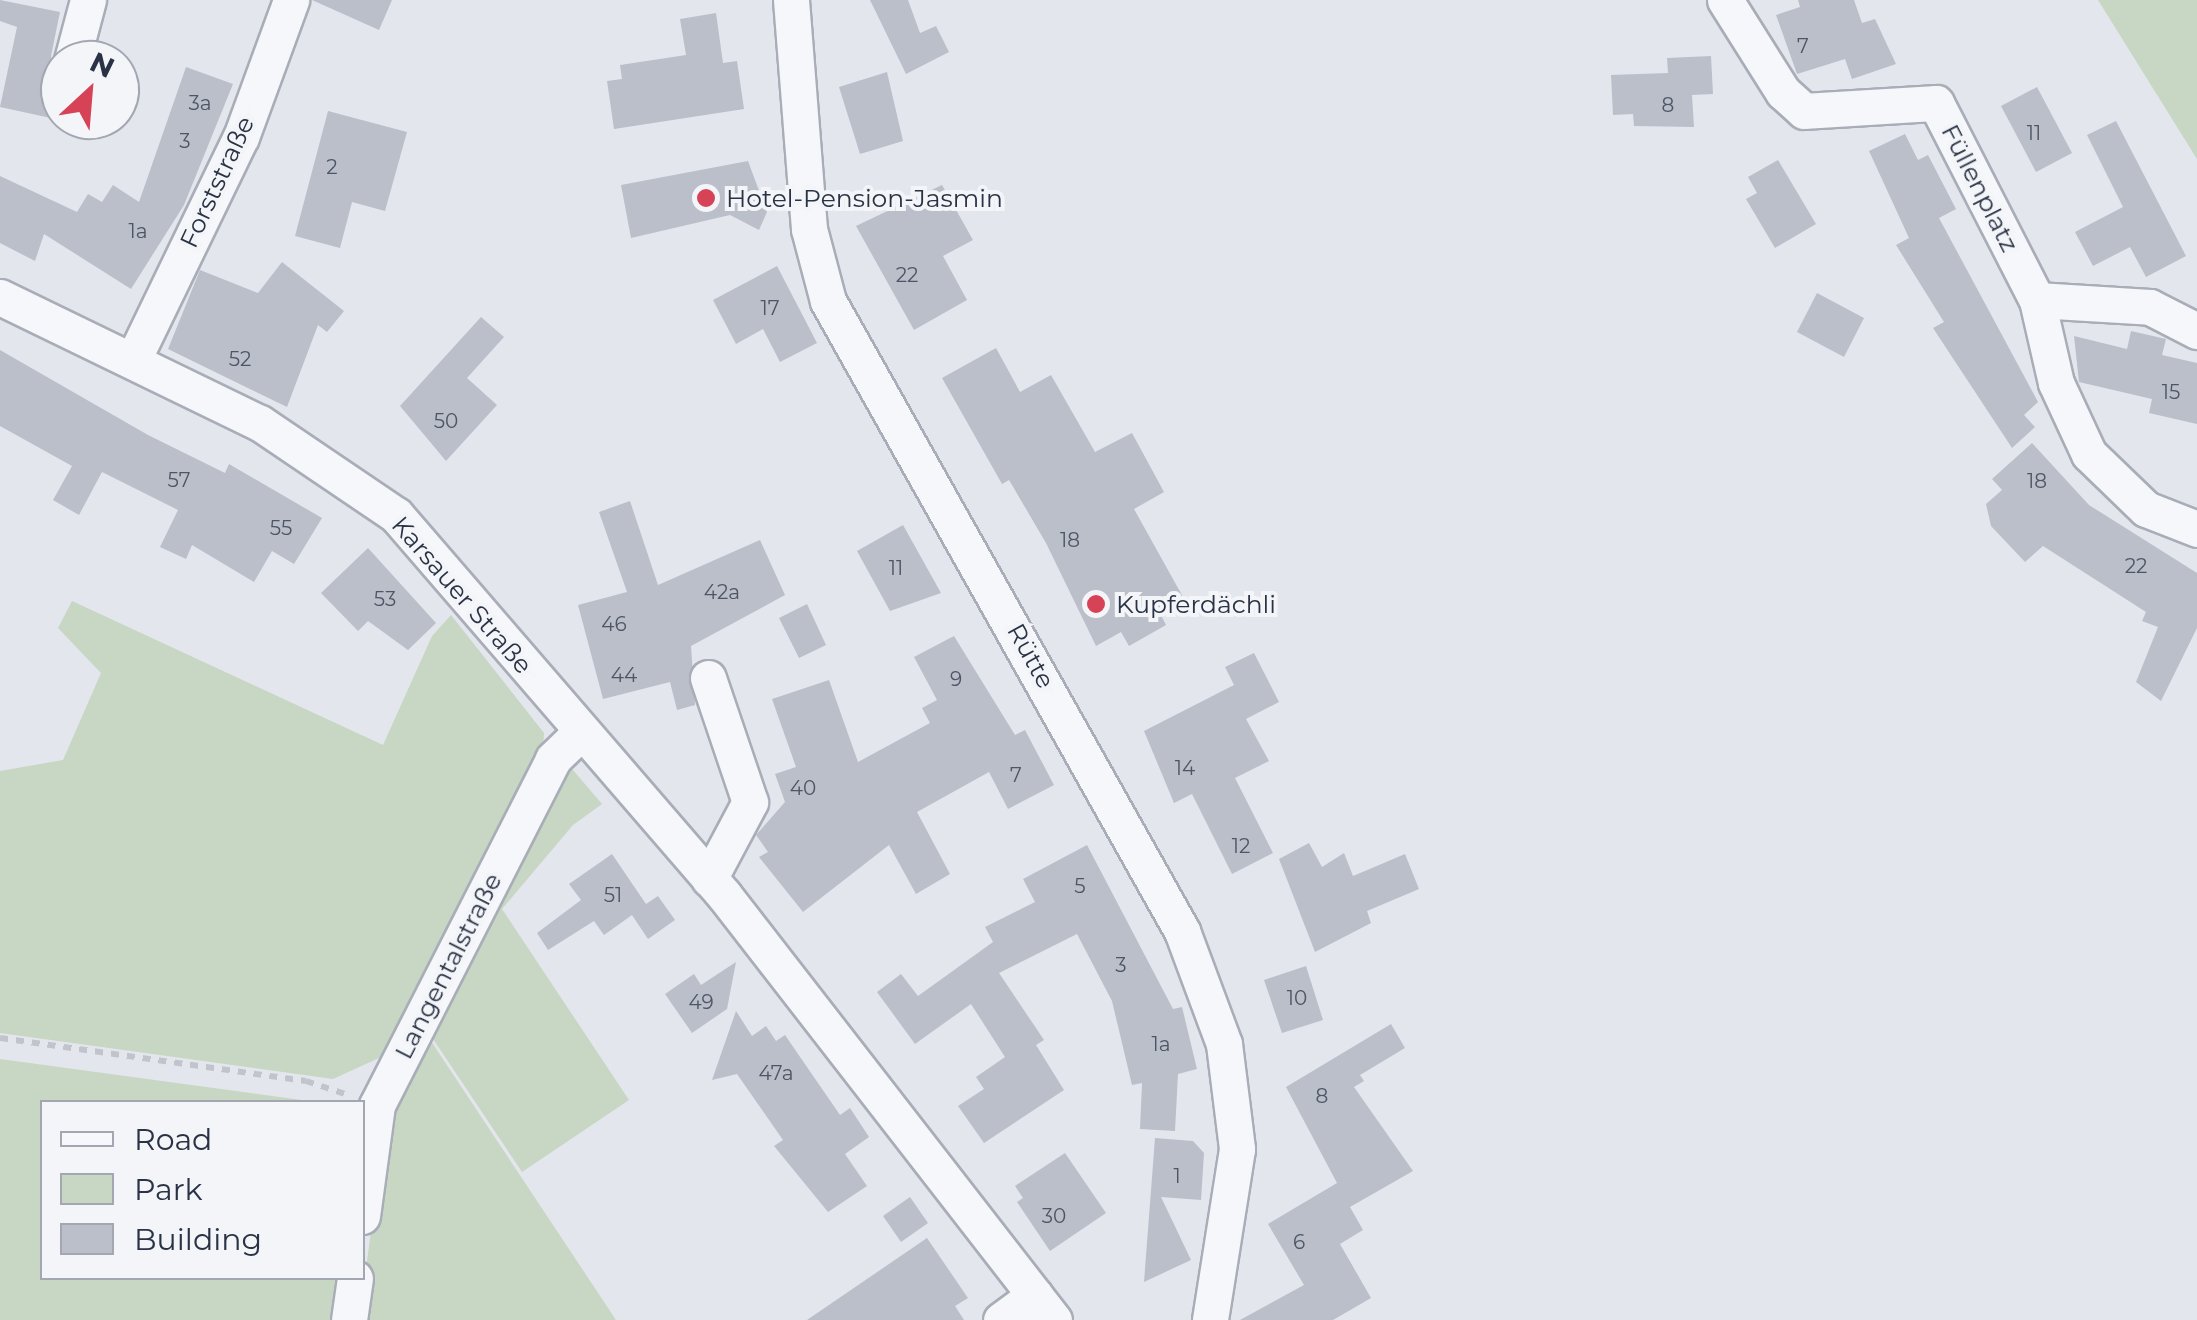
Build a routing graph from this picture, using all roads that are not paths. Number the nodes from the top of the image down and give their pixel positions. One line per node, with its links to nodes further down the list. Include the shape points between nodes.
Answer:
1 (88, 0): 5 (street)
2 (291, 0): 9 (street, Forststraße, via 241,137)
3 (791, 0): 19 (street, Rütte, via 809,230 828,301 1182,931 1224,1044 1237,1150)
4 (1725, 0): 7 (street, Füllenplatz, via 1784,92 1804,111 1936,103)
5 (77, 40)
6 (0, 298): 9 (street, Karsauer Straße)
7 (2038, 300): 8 (street, via 2150,307); 10 (street, Füllenplatz, via 2056,383 2090,454 2146,509)
8 (2197, 331)
9 (133, 360): 12 (street, Karsauer Straße, via 260,423 396,515)
10 (2197, 528)
11 (708, 678): 13 (street, via 750,802)
12 (579, 734): 13 (street, Karsauer Straße); 14 (street, Langentalstraße, via 553,759 376,1104)
13 (709, 879): 16 (street, Karsauer Straße)
14 (365, 1192)
15 (355, 1280): 17 (street)
16 (1045, 1308): 18 (street, Karsauer Straße)
17 (349, 1320)
18 (1000, 1320)
19 (1210, 1320)

